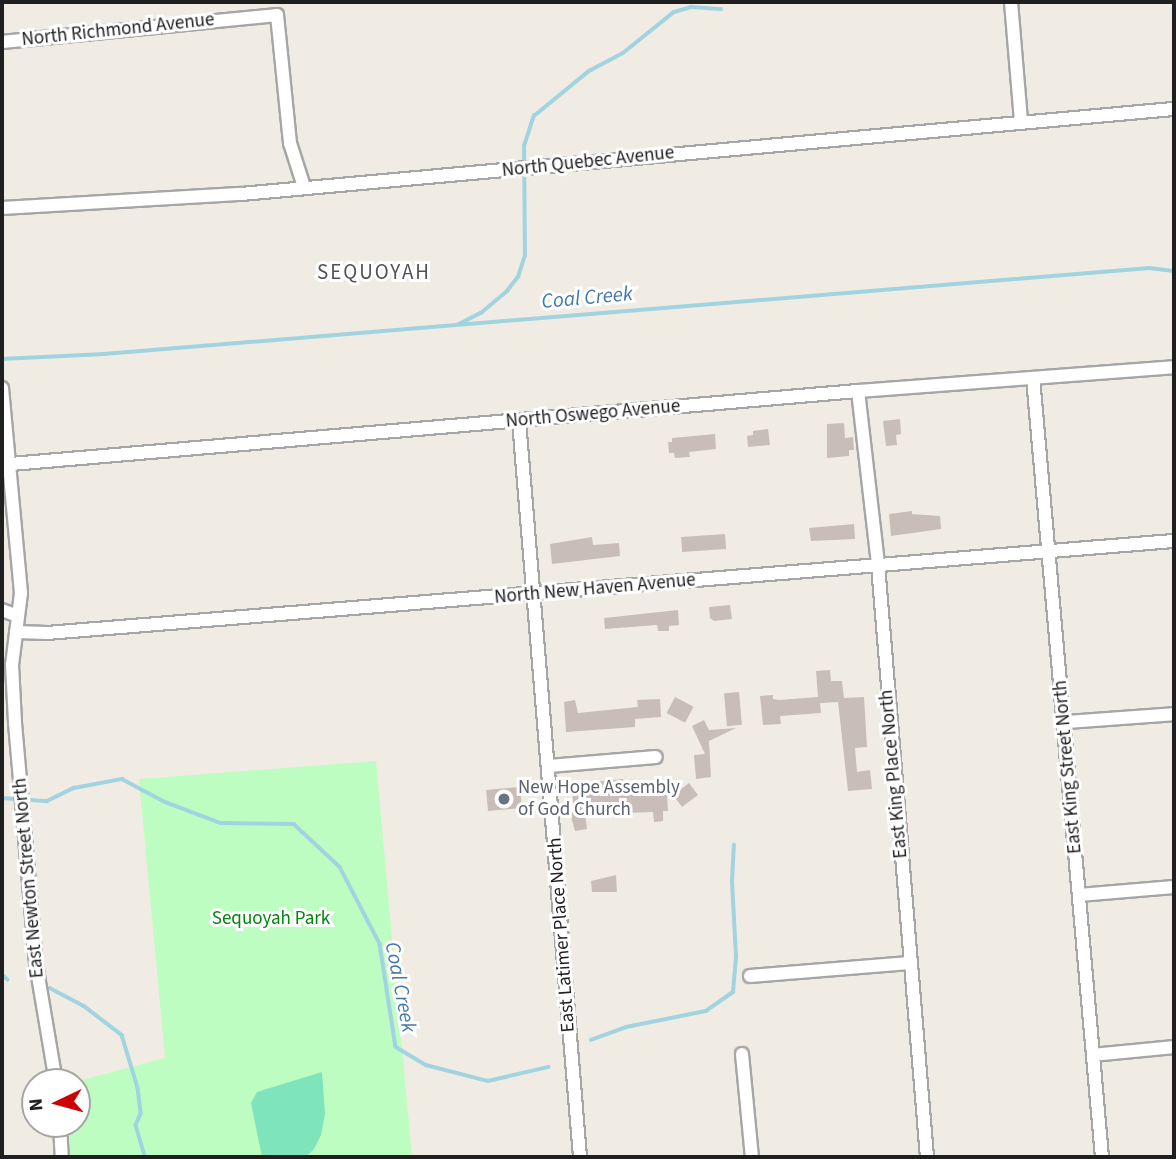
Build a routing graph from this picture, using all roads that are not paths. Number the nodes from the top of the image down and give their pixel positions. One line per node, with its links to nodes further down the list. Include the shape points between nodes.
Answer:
1 (1011, 2): 4 (street)
2 (2, 42): 5 (street, North Richmond Avenue, via 277,15 289,143)
3 (1174, 109): 4 (street, North Quebec Avenue)
4 (1021, 121): 5 (street, North Quebec Avenue)
5 (304, 187): 6 (street, North Quebec Avenue)
6 (2, 208)
7 (1174, 367): 8 (street, North Oswego Avenue)
8 (1033, 378): 10 (street, North Oswego Avenue); 14 (street, East King Street North)
9 (2, 387): 12 (street, East Newton Street North)
10 (858, 391): 11 (street, North Oswego Avenue); 15 (street, East King Place North)
11 (519, 421): 12 (street, North Oswego Avenue); 16 (street, East Latimer Place North)
12 (11, 464): 18 (street, East Newton Street North, via 22,593)
13 (1174, 541): 14 (street, North New Haven Avenue)
14 (1049, 551): 15 (street, North New Haven Avenue); 21 (street, East King Street North)
15 (878, 565): 16 (street, North New Haven Avenue); 26 (street, East King Place North)
16 (534, 594): 19 (street, North New Haven Avenue); 23 (street, East Latimer Place North)
17 (2, 610): 18 (street)
18 (18, 616): 19 (street, East Newton Street North)
19 (16, 632): 31 (street, East Newton Street North, via 12,665 15,723 36,964)
20 (1174, 713): 21 (street)
21 (1066, 722): 25 (street, East King Street North)
22 (656, 757): 23 (street)
23 (549, 766): 34 (street, East Latimer Place North)
24 (1174, 887): 25 (street)
25 (1079, 895): 30 (street, East King Street North)
26 (909, 963): 27 (street); 36 (street, East King Place North)
27 (750, 976)
28 (1174, 1047): 30 (street)
29 (742, 1054): 35 (street)
30 (1093, 1055): 37 (street, East King Street North)
31 (54, 1068)
32 (61, 1138): 33 (street)
33 (62, 1157)
34 (580, 1157)
35 (752, 1157)
36 (927, 1157)
37 (1102, 1157)

